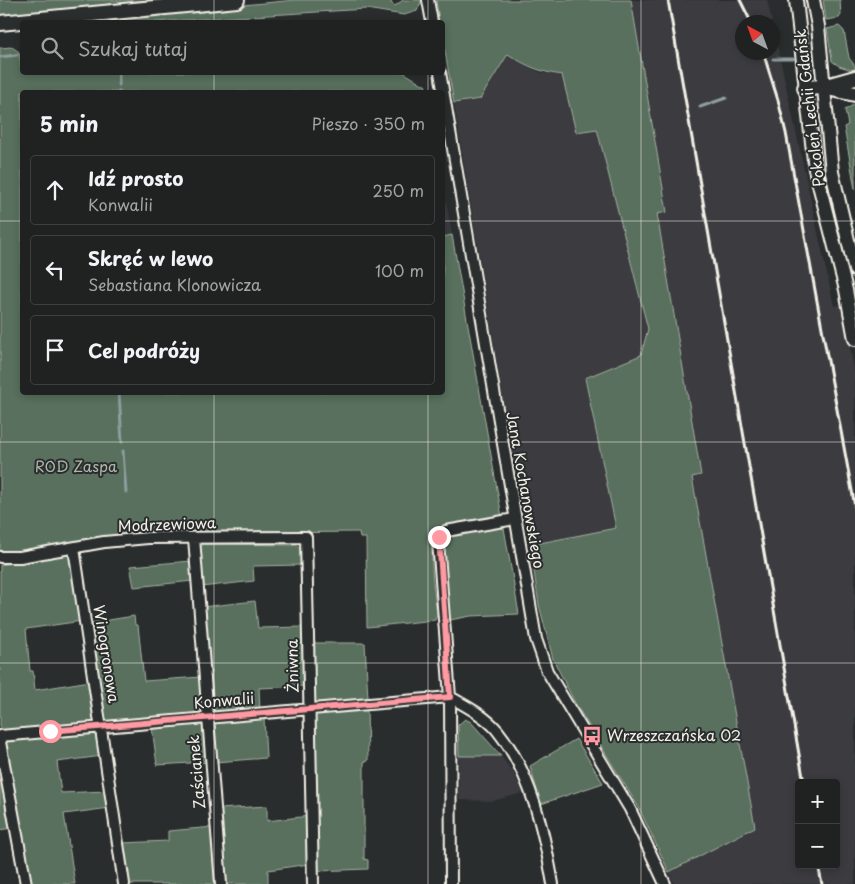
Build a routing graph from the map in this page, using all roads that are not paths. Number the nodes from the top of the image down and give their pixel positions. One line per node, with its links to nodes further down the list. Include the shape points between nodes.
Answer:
1 (237, 0): 5 (main road)
2 (428, 0): 6 (street)
3 (796, 0): 12 (street, Pokoleń Lechii Gdańsk)
4 (813, 0): 11 (street, Pokoleń Lechii Gdańsk)
5 (40, 20)
6 (432, 20)
7 (20, 22): 8 (main road)
8 (0, 24)
9 (441, 75): 13 (street, Jana Kochanowskiego)
10 (855, 78): 11 (main road)
11 (824, 87): 12 (main road); 14 (main road); 16 (street, Pokoleń Lechii Gdańsk, via 832,172)
12 (805, 88): 17 (street, Pokoleń Lechii Gdańsk, via 814,169 846,290)
13 (443, 90)
14 (855, 94)
15 (445, 102): 18 (street, Jana Kochanowskiego)
16 (855, 270)
17 (855, 339)
18 (515, 519): 23 (street, via 446,531 439,537); 35 (street, Jana Kochanowskiego, via 542,659 630,808)
19 (306, 537): 20 (street, Modrzewiowa); 24 (street, Żniwna)
20 (194, 538): 21 (street, Modrzewiowa, via 141,538); 25 (street, Zaścianek)
21 (74, 548): 22 (street, Modrzewiowa); 26 (street, Winogronowa)
22 (0, 557)
23 (450, 697): 24 (street, Konwalii); 33 (street); 34 (street, via 476,712 496,730 513,756 529,788)
24 (309, 709): 25 (street, Konwalii); 32 (street, Żniwna)
25 (208, 718): 26 (street, Konwalii); 31 (street, Zaścianek)
26 (102, 726): 27 (street, Konwalii); 30 (street, Winogronowa)
27 (0, 736)
28 (0, 742): 29 (street)
29 (26, 884)
30 (124, 884)
31 (221, 884)
32 (313, 884)
33 (451, 884)
34 (553, 884)
35 (665, 884)

